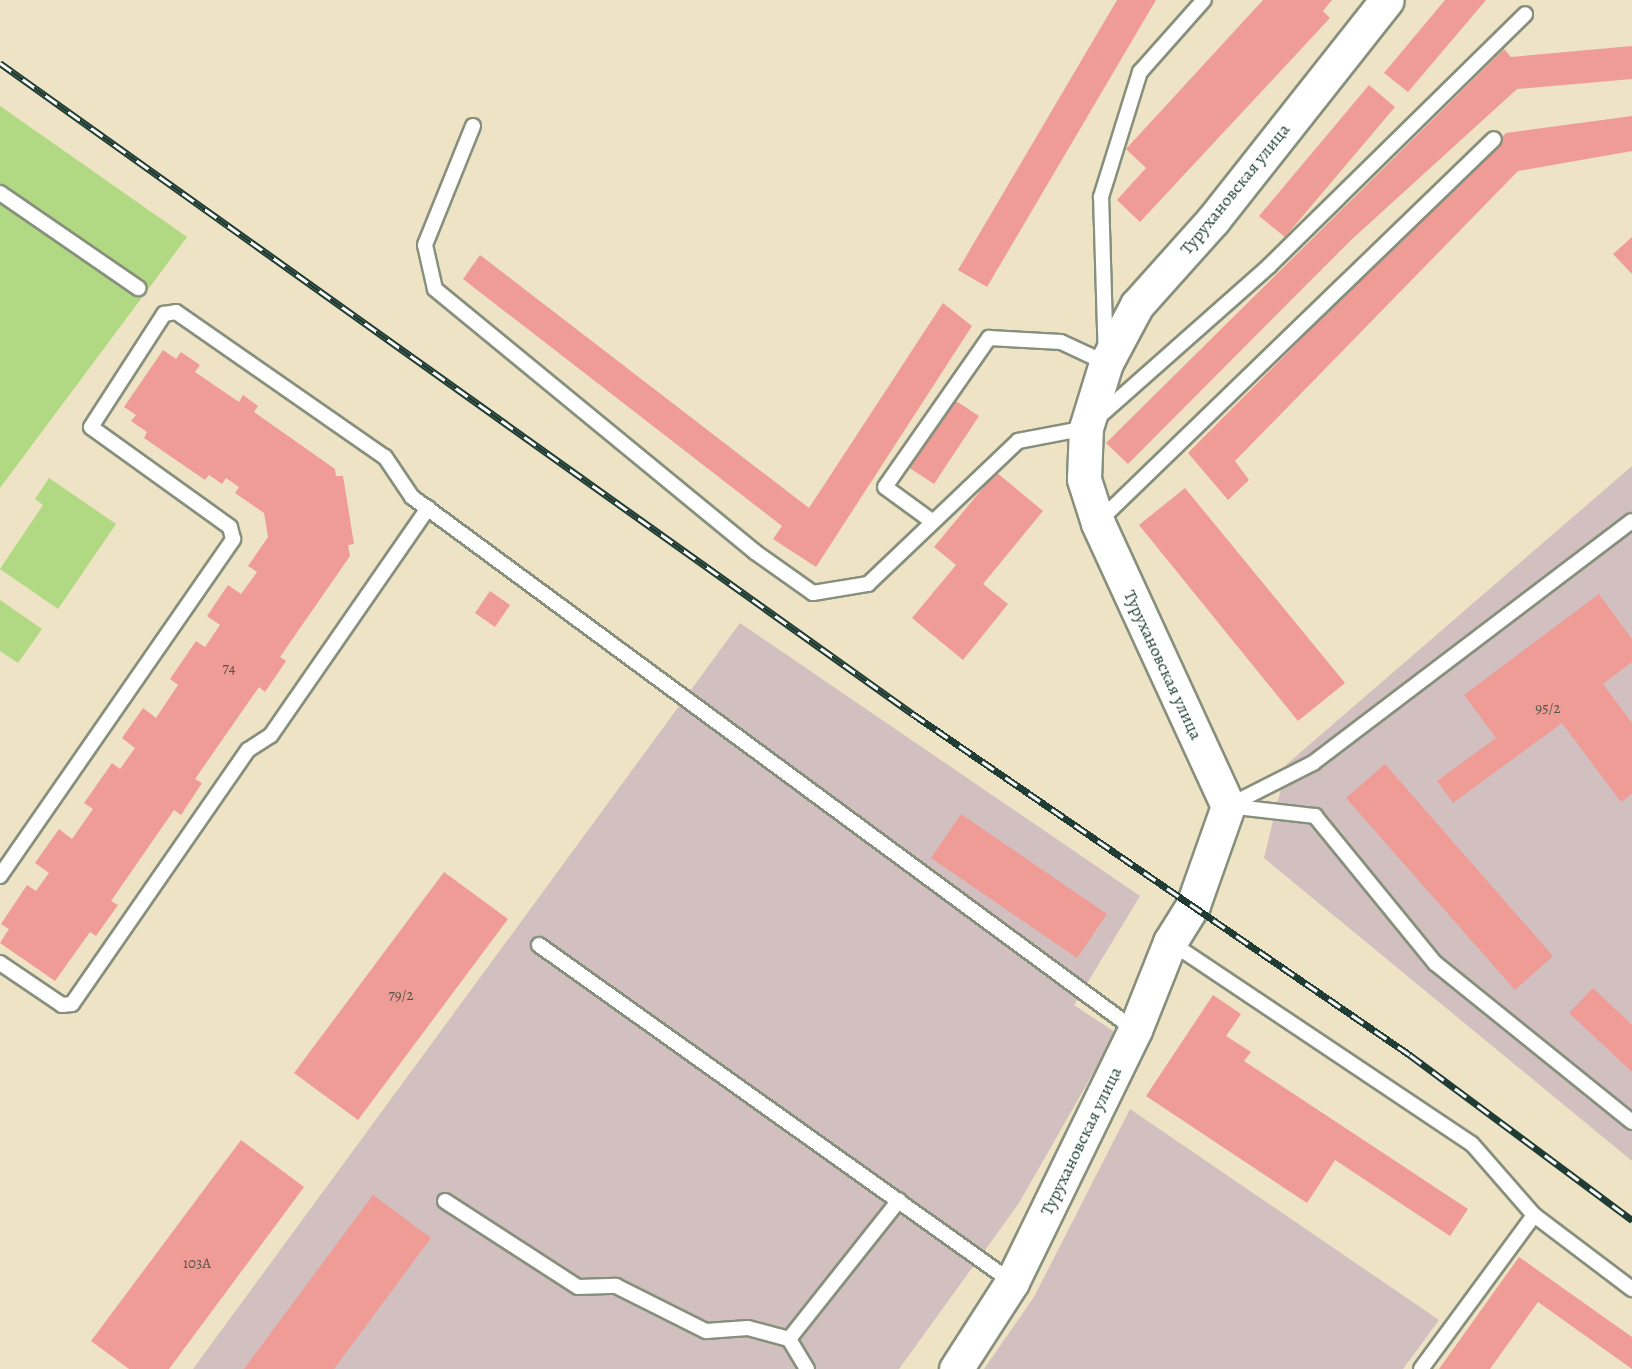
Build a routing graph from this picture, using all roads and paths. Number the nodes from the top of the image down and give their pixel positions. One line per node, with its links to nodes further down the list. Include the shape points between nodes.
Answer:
1 (1204, 0): 8 (lane, via 1140,72 1101,197)
2 (1387, 0): 8 (street, Турухановская улица, via 1213,220 1137,305)
3 (1525, 14): 9 (lane, via 1269,266)
4 (473, 126): 12 (lane, via 425,245 435,289 755,552 813,593 868,584)
5 (1494, 139): 13 (lane)
6 (0, 193): 7 (lane)
7 (138, 288)
8 (1106, 363): 9 (street, Турухановская улица); 12 (lane, via 1061,342 989,338 885,487)
9 (1086, 428): 12 (lane, via 1018,441); 13 (street, Турухановская улица, via 1084,479)
10 (428, 508): 15 (lane, via 406,491 385,457 176,312 164,314 91,427 230,527 233,539); 18 (lane, via 271,735 248,750 72,1004 62,1005); 19 (lane)
11 (1632, 521): 14 (lane, via 1313,763)
12 (933, 522)
13 (1098, 523): 14 (street, Турухановская улица)
14 (1228, 806): 16 (street, Турухановская улица, via 1192,905); 20 (lane, via 1315,816 1435,963)
15 (0, 876)
16 (1170, 942): 19 (street, Турухановская улица); 23 (lane, via 1472,1144)
17 (539, 945): 21 (lane)
18 (0, 963)
19 (1135, 1030): 24 (street, Турухановская улица)
20 (1632, 1122)
21 (899, 1200): 24 (lane); 26 (lane)
22 (445, 1201): 26 (lane, via 578,1287 616,1286 706,1331 748,1328)
23 (1534, 1215): 25 (lane); 29 (lane)
24 (1012, 1282): 28 (street, Турухановская улица)
25 (1632, 1288)
26 (789, 1339): 27 (lane)
27 (807, 1369)
28 (956, 1369)
29 (1421, 1369)

